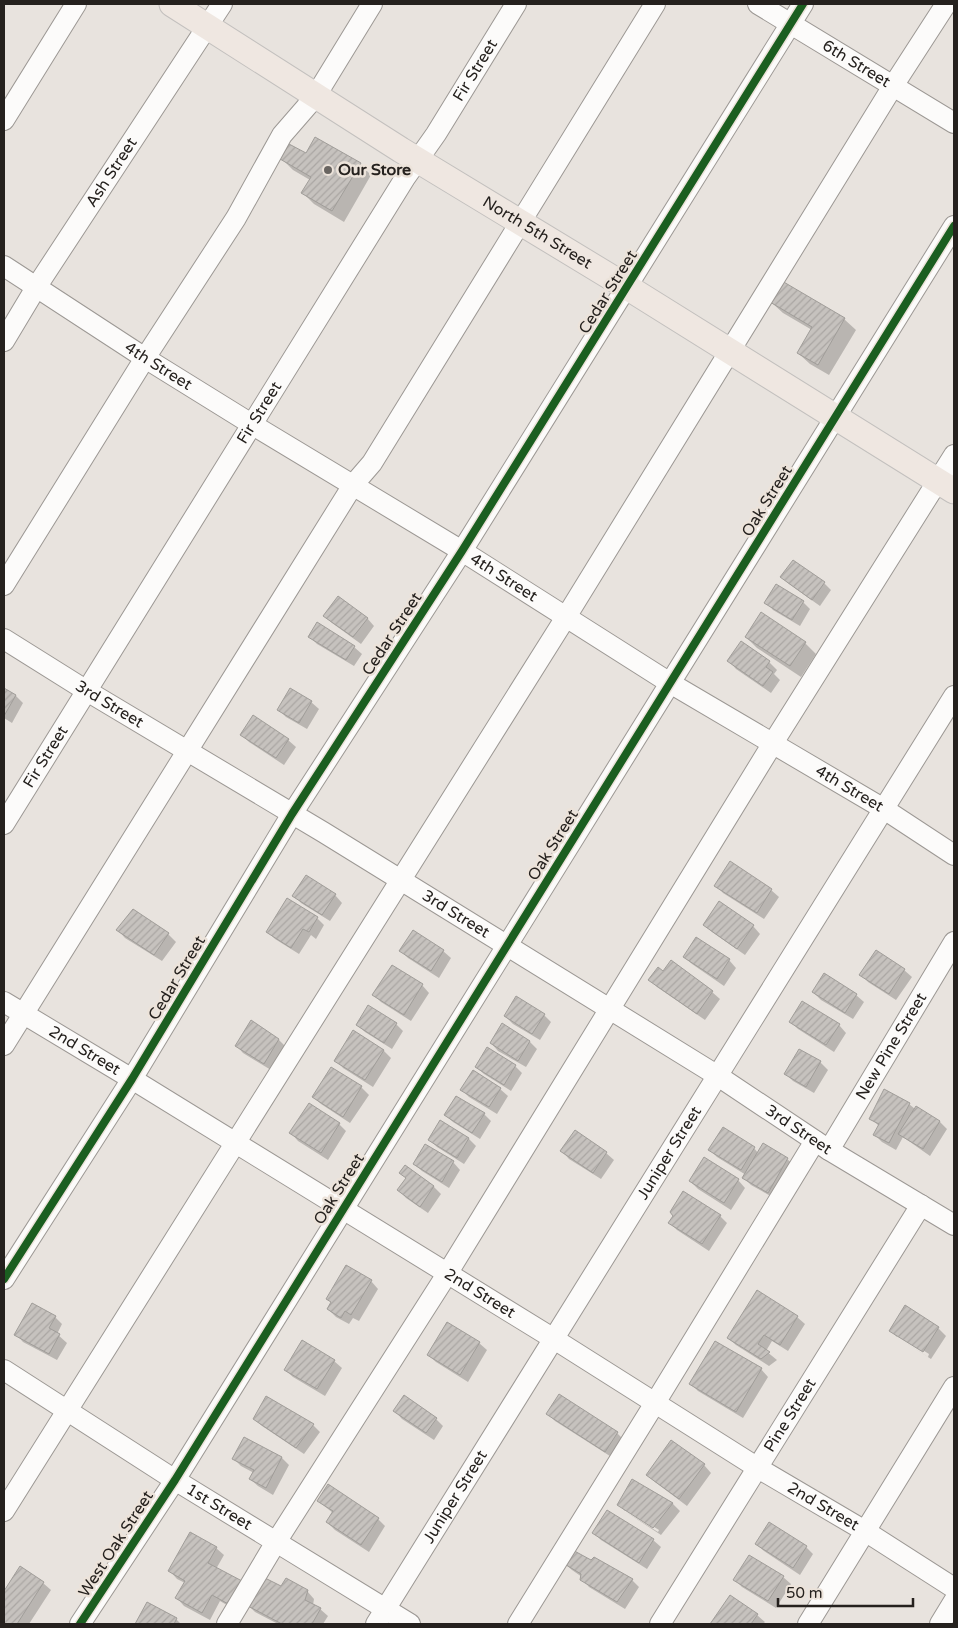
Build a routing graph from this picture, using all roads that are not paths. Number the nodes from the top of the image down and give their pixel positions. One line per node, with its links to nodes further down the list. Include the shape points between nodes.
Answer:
1 (76, 4): 14 (street)
2 (172, 4): 11 (main road, North 5th Street)
3 (222, 4): 11 (street, Ash Street)
4 (372, 4): 13 (street)
5 (516, 4): 16 (street, Fir Street)
6 (655, 4): 17 (street)
7 (758, 4): 10 (street, 6th Street)
8 (803, 4): 10 (street, Cedar Street)
9 (946, 4): 12 (street)
10 (790, 24): 12 (street, 6th Street); 21 (street, Cedar Street)
11 (208, 26): 13 (main road, North 5th Street); 20 (street, Ash Street)
12 (893, 86): 15 (street, 6th Street); 23 (street)
13 (315, 97): 16 (main road, North 5th Street); 24 (street, via 282,135 236,218)
14 (4, 120)
15 (954, 123)
16 (418, 161): 17 (main road, North 5th Street); 26 (street, Fir Street)
17 (521, 223): 21 (main road, North 5th Street); 28 (street, via 372,463)
18 (954, 226): 25 (street, Oak Street)
19 (4, 266): 20 (street, 4th Street)
20 (38, 286): 22 (street, Ash Street); 24 (street, 4th Street)
21 (628, 287): 23 (main road, North 5th Street); 30 (street, Cedar Street)
22 (4, 342)
23 (730, 351): 25 (main road, North 5th Street); 32 (street)
24 (146, 358): 26 (street, 4th Street); 31 (street)
25 (835, 417): 29 (main road, North 5th Street); 34 (street, Oak Street)
26 (253, 425): 28 (street, 4th Street); 35 (street, Fir Street)
27 (954, 455): 29 (street)
28 (353, 486): 30 (street, 4th Street); 38 (street)
29 (946, 486): 37 (street)
30 (462, 551): 32 (street, 4th Street); 40 (street, Cedar Street)
31 (4, 585)
32 (566, 617): 34 (street, 4th Street); 43 (street)
33 (4, 639): 35 (street, 3rd Street)
34 (670, 683): 37 (street, 4th Street); 45 (street, Oak Street)
35 (87, 691): 38 (street, 3rd Street); 41 (street, Fir Street)
36 (954, 696): 39 (street, Juniper Street)
37 (773, 743): 39 (street, 4th Street); 47 (street)
38 (188, 751): 40 (street, 3rd Street); 48 (street)
39 (884, 809): 42 (street, 4th Street); 50 (street, Juniper Street)
40 (292, 814): 43 (street, 3rd Street); 51 (street, Cedar Street)
41 (4, 824)
42 (954, 854)
43 (400, 880): 45 (street, 3rd Street); 52 (street)
44 (954, 942): 53 (street, New Pine Street)
45 (507, 946): 47 (street, 3rd Street); 55 (street, Oak Street)
46 (4, 1002): 48 (street, 2nd Street)
47 (610, 1010): 50 (street, 3rd Street); 57 (street)
48 (23, 1013): 49 (street); 51 (street, 2nd Street)
49 (4, 1045)
50 (718, 1076): 53 (street, 3rd Street); 59 (street, Juniper Street)
51 (132, 1079): 52 (street, 2nd Street); 58 (street, Cedar Street)
52 (236, 1143): 55 (street, 2nd Street); 63 (street)
53 (822, 1146): 54 (street, 3rd Street); 62 (street, New Pine Street)
54 (921, 1205): 56 (street, 3rd Street); 64 (street, Pine Street)
55 (342, 1210): 57 (street, 2nd Street); 65 (street, Oak Street)
56 (954, 1225)
57 (447, 1274): 59 (street, 2nd Street); 68 (street)
58 (4, 1279)
59 (554, 1339): 62 (street, 2nd Street); 71 (street, Juniper Street)
60 (4, 1370): 63 (street, 1st Street)
61 (954, 1387): 67 (street)
62 (655, 1403): 64 (street, 2nd Street); 75 (street, New Pine Street)
63 (67, 1410): 65 (street, 1st Street); 66 (street)
64 (758, 1468): 67 (street, 2nd Street); 76 (street, Pine Street)
65 (175, 1480): 68 (street, 1st Street); 72 (street, West Oak Street)
66 (4, 1511)
67 (865, 1531): 69 (street, 2nd Street); 77 (street)
68 (276, 1542): 71 (street, 1st Street); 73 (street)
69 (954, 1588)
70 (954, 1602): 78 (street)
71 (381, 1617): 74 (street, 1st Street)
72 (80, 1624)
73 (227, 1624)
74 (410, 1624)
75 (518, 1624)
76 (660, 1624)
77 (808, 1624)
78 (940, 1624)

